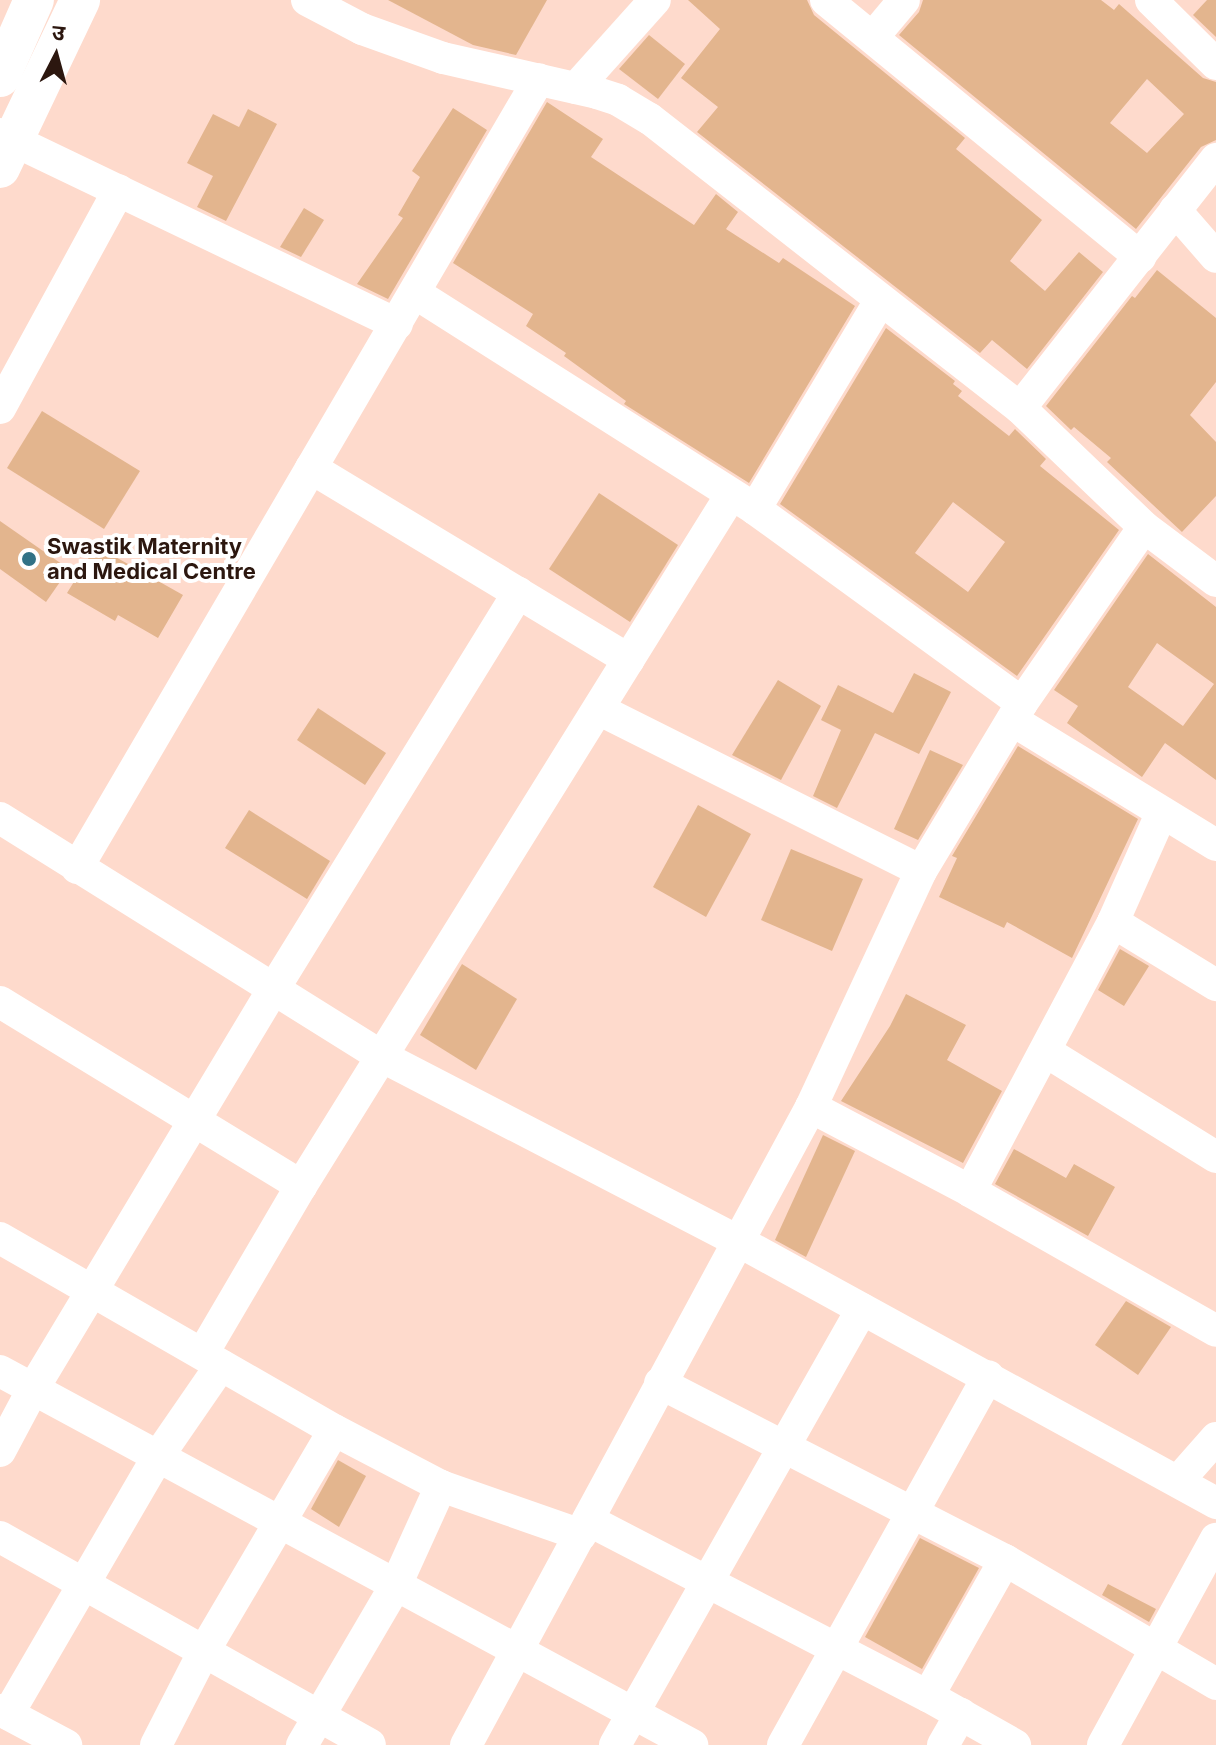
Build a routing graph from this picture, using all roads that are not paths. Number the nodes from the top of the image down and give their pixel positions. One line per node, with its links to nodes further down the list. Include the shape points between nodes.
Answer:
1 (34, 0): 10 (street)
2 (80, 0): 13 (street)
3 (307, 0): 11 (street, via 362,29 443,58)
4 (655, 0): 12 (street)
5 (826, 0): 8 (street)
6 (904, 0): 8 (street)
7 (1151, 0): 9 (street)
8 (873, 37): 17 (street)
9 (1216, 64)
10 (0, 77)
11 (539, 79): 12 (street); 19 (street)
12 (576, 88): 20 (street, via 618,100 650,119)
13 (4, 147): 15 (street)
14 (1216, 159): 16 (street)
15 (119, 190): 21 (street); 22 (street)
16 (1175, 210): 17 (street); 18 (street)
17 (1140, 257): 23 (street)
18 (1216, 257)
19 (415, 293): 21 (street); 25 (street)
20 (880, 301): 23 (street); 25 (street)
21 (397, 324): 24 (street)
22 (0, 408)
23 (1020, 408): 26 (street)
24 (311, 468): 28 (street); 35 (street)
25 (743, 502): 29 (street); 31 (street)
26 (1144, 527): 27 (street); 31 (street)
27 (1216, 581)
28 (518, 593): 29 (street); 39 (street)
29 (629, 660): 30 (street)
30 (600, 710): 36 (street); 42 (street)
31 (1017, 711): 32 (street); 36 (street)
32 (1162, 812): 34 (street); 37 (street)
33 (0, 818): 35 (street)
34 (1216, 845)
35 (77, 868): 39 (street)
36 (921, 871): 43 (street)
37 (1113, 922): 38 (street); 41 (street)
38 (1216, 985)
39 (273, 990): 42 (street); 44 (street)
40 (0, 1002): 44 (street)
41 (1045, 1051): 45 (street); 47 (street)
42 (381, 1056): 46 (street); 49 (street)
43 (811, 1107): 47 (street); 49 (street)
44 (195, 1122): 46 (street); 50 (street)
45 (1216, 1157)
46 (301, 1186): 53 (street)
47 (970, 1191): 52 (street)
48 (0, 1238): 50 (street)
49 (740, 1242): 51 (street); 56 (street)
50 (92, 1292): 53 (street); 57 (street)
51 (862, 1309): 55 (street); 60 (street)
52 (1216, 1331)
53 (212, 1359): 58 (street); 62 (street)
54 (0, 1371): 57 (street)
55 (988, 1376): 63 (street); 66 (street)
56 (660, 1383): 60 (street); 68 (street)
57 (33, 1389): 61 (street); 62 (street)
58 (334, 1430): 64 (street); 67 (street)
59 (1216, 1438): 63 (street)
60 (786, 1445): 66 (street); 72 (street)
61 (0, 1451)
62 (159, 1455): 67 (street); 73 (street)
63 (1179, 1480): 65 (street)
64 (441, 1486): 68 (street); 74 (street)
65 (1216, 1503)
66 (911, 1510): 71 (street); 75 (street)
67 (278, 1523): 74 (street); 78 (street)
68 (585, 1528): 72 (street); 77 (street)
69 (0, 1537): 73 (street)
70 (1216, 1539): 76 (street)
71 (1005, 1560): 76 (street); 80 (street)
72 (707, 1582): 75 (street); 82 (street)
73 (86, 1583): 78 (street); 81 (street)
74 (396, 1585): 77 (street); 84 (street)
75 (836, 1648): 80 (street); 91 (street)
76 (1156, 1649): 79 (street); 94 (street)
77 (519, 1650): 82 (street); 88 (street)
78 (204, 1651): 84 (street); 86 (street)
79 (1216, 1684)
80 (928, 1696): 83 (street)
81 (4, 1712): 85 (street)
82 (632, 1713): 89 (street); 90 (street)
83 (961, 1714): 92 (street); 93 (street)
84 (310, 1731): 87 (street)
85 (66, 1745)
86 (156, 1745)
87 (370, 1745)
88 (466, 1745)
89 (615, 1745)
90 (692, 1745)
91 (783, 1745)
92 (943, 1745)
93 (1015, 1745)
94 (1103, 1745)

